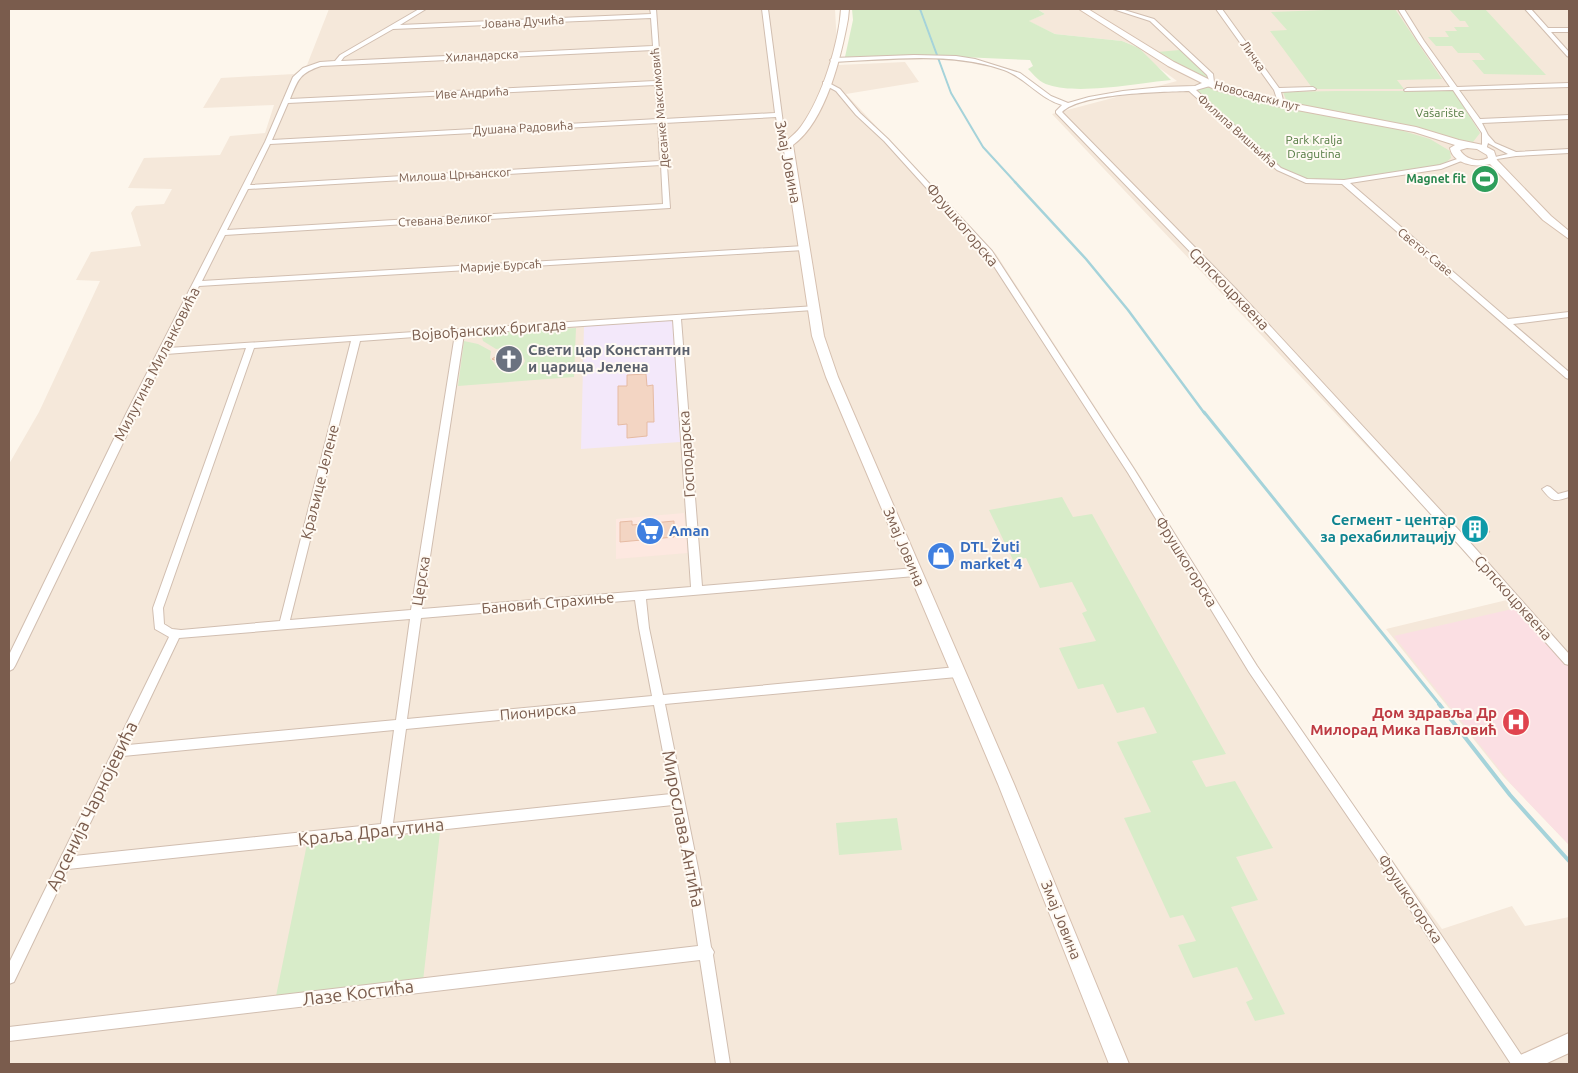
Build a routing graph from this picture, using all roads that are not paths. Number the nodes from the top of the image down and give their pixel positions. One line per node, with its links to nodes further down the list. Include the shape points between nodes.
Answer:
1 (423, 9): 11 (street)
2 (653, 9): 10 (street, Десанке Максимовић)
3 (765, 9): 31 (street, Змај Јовина)
4 (846, 9): 16 (street, via 845,26)
5 (1083, 9): 21 (street, Новосадски пут)
6 (1116, 9): 21 (street, via 1152,20 1210,74 1212,80)
7 (1219, 9): 26 (street, Личка)
8 (1401, 9): 25 (street)
9 (1528, 9): 12 (street)
10 (653, 16): 11 (street, Јована Дучића); 14 (street, Десанке Максимовић)
11 (393, 27): 17 (street, via 342,56)
12 (1548, 30): 13 (street); 15 (street)
13 (1569, 30)
14 (655, 48): 17 (street, Хиландарска); 19 (street, Десанке Максимовић)
15 (1569, 55)
16 (833, 60): 20 (street); 29 (street, via 971,60 1024,77 1050,100)
17 (336, 64): 18 (street, Хиландарска)
18 (310, 66): 28 (street, Милутина Миланковића, via 296,77)
19 (658, 83): 28 (street, Иве Андрића); 33 (street, Десанке Максимовић)
20 (825, 84): 38 (street, via 808,125); 89 (street, Фрушкогорска, via 838,90 989,253 1131,471 1253,669)
21 (1209, 84): 23 (street); 30 (street, Новосадски пут)
22 (1569, 85): 25 (street)
23 (1190, 88): 29 (street, via 1114,95); 47 (street, Филипа Вишњића, via 1279,169 1306,181)
24 (1313, 89): 26 (street)
25 (1455, 89): 27 (street); 34 (street)
26 (1277, 90): 30 (street, Личка)
27 (1407, 90)
28 (287, 101): 37 (street, Милутина Миланковића)
29 (1066, 104): 74 (street, Српскоцрквена, via 1058,112 1232,290)
30 (1281, 104): 35 (street, Новосадски пут)
31 (779, 115): 33 (street, Душана Радовића); 38 (street, Змај Јовина, via 784,140)
32 (1569, 117): 34 (street)
33 (661, 121): 37 (street, Душана Радовића); 45 (street, Десанке Максимовић)
34 (1478, 121): 36 (street)
35 (1390, 125): 39 (street, Новосадски пут); 40 (street, Новосадски пут, via 1430,137)
36 (1484, 136): 39 (street); 42 (street, via 1498,148); 43 (street)
37 (268, 142): 49 (street, Милутина Миланковића)
38 (788, 144): 55 (street, Змај Јовина)
39 (1469, 145): 40 (street, via 1458,146); 43 (street, Новосадски пут)
40 (1454, 151): 44 (street, Новосадски пут)
41 (1569, 151): 42 (street)
42 (1516, 154): 43 (street)
43 (1489, 155): 46 (street); 48 (street)
44 (1462, 159): 46 (street); 47 (street, Филипа Вишњића, via 1441,167)
45 (664, 163): 49 (street, Милоша Црњанског); 50 (street, Десанке Максимовић)
46 (1479, 163): 48 (street)
47 (1344, 182): 60 (street, Светог Саве)
48 (1512, 183): 51 (street)
49 (245, 187): 52 (street, Милутина Миланковића)
50 (668, 206): 52 (street, Стевана Великог)
51 (1547, 218): 53 (street); 54 (street)
52 (222, 233): 56 (street, Милутина Миланковића)
53 (1569, 236)
54 (1569, 245)
55 (804, 248): 56 (street, Марије Бурсаћ); 57 (street, Змај Јовина)
56 (198, 284): 64 (street, Милутина Миланковића)
57 (813, 308): 59 (street, Војвођанских бригада); 68 (street, Змај Јовина, via 818,336 832,377)
58 (1569, 314): 60 (street)
59 (677, 318): 61 (street, Војвођанских бригада); 69 (street, Господарска)
60 (1507, 322): 65 (street, Светог Саве)
61 (460, 332): 62 (street, Војвођанских бригада); 71 (street, Церска)
62 (356, 338): 63 (street, Војвођанских бригада); 72 (street, Краљице Јелене)
63 (251, 345): 64 (street, Војвођанских бригада); 73 (street, via 158,608 159,626 164,631)
64 (164, 351): 75 (street, Милутина Миланковића)
65 (1569, 376)
66 (1547, 489): 67 (street, via 1556,498)
67 (1569, 494)
68 (915, 572): 69 (street, Бановић Страхиње); 76 (street, Змај Јовина)
69 (697, 590): 70 (street, Бановић Страхиње)
70 (640, 595): 71 (street, Бановић Страхиње); 77 (street, Мирослава Антића)
71 (416, 614): 72 (street, Бановић Страхиње); 78 (street, Церска)
72 (284, 626): 73 (street, Бановић Страхиње)
73 (179, 634): 79 (street, Арсенија Чарнојевића)
74 (1569, 661)
75 (9, 666)
76 (957, 672): 77 (street, Пионирска); 88 (street, Змај Јовина, via 1006,784)
77 (658, 701): 78 (street, Пионирска); 80 (street, Мирослава Антића)
78 (401, 725): 79 (street, Пионирска); 81 (street, Церска)
79 (119, 751): 82 (street, Арсенија Чарнојевића)
80 (678, 799): 81 (street, Краља Драгутина); 83 (street, Мирослава Антића)
81 (386, 831): 82 (street, Краља Драгутина)
82 (64, 864): 84 (street, Арсенија Чарнојевића)
83 (707, 952): 85 (street, Лазе Костића); 87 (street, Мирослава Антића)
84 (9, 977)
85 (9, 1034)
86 (1569, 1043): 89 (street)
87 (723, 1064)
88 (1119, 1064)
89 (1521, 1064)

